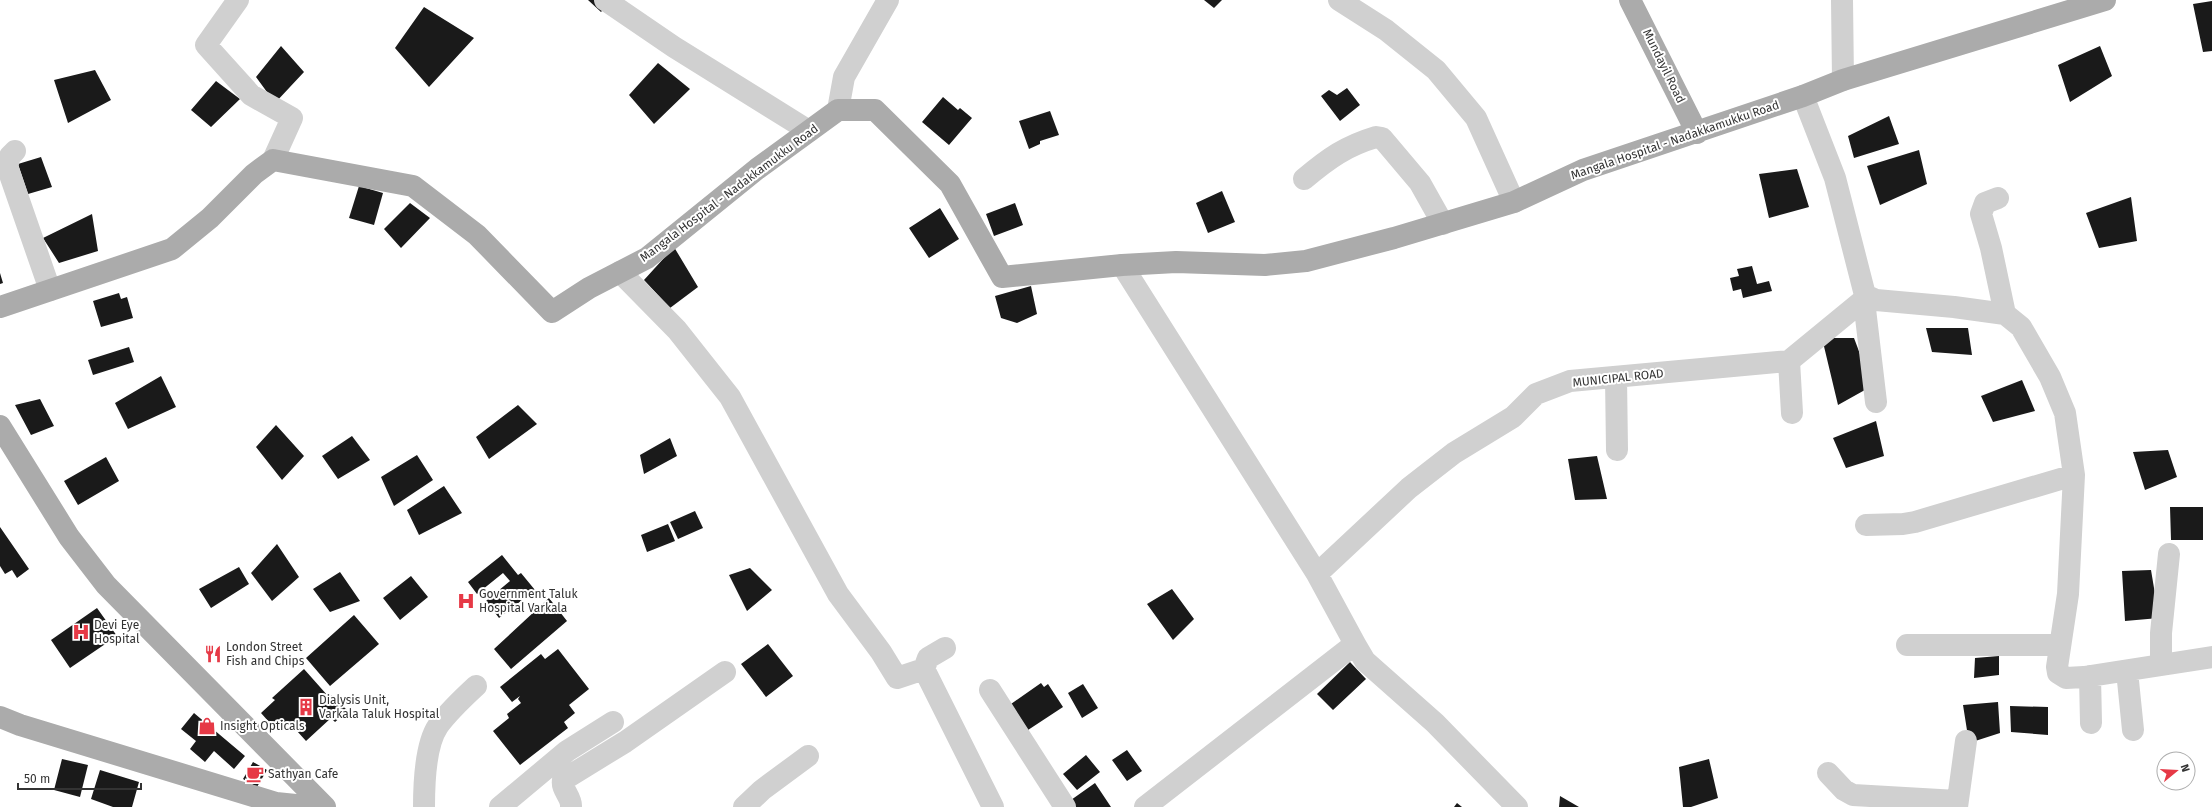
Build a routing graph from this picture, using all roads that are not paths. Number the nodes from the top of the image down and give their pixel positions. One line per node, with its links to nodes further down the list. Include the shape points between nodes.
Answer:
1 (238, 0): 14 (street, via 206,45 251,95 292,118)
2 (605, 0): 11 (street)
3 (888, 0): 10 (street, via 844,77)
4 (1339, 0): 17 (street, via 1386,30 1436,70 1476,118)
5 (1630, 0): 12 (main road, Mundayil Road)
6 (1842, 0): 8 (street)
7 (2105, 0): 8 (main road, Mangala Hospital - Nadakkamukku Road)
8 (1843, 80): 9 (main road, Mangala Hospital - Nadakkamukku Road)
9 (1803, 96): 12 (main road, Mangala Hospital - Nadakkamukku Road); 22 (street, via 1835,178 1862,290)
10 (838, 110): 11 (main road, Mangala Hospital - Nadakkamukku Road); 19 (main road, Mangala Hospital - Nadakkamukku Road, via 875,110 950,184 1002,277)
11 (809, 132): 20 (main road, Mangala Hospital - Nadakkamukku Road, via 757,169 647,258)
12 (1697, 133): 17 (main road, Mangala Hospital - Nadakkamukku Road, via 1583,170)
13 (15, 151): 21 (street, via 10,156 7,166)
14 (273, 160): 20 (main road, Mangala Hospital - Nadakkamukku Road, via 413,186 477,235 552,312); 21 (main road, via 254,174 210,218 172,249)
15 (1304, 179): 18 (street, via 1346,148 1382,138 1420,183)
16 (1998, 198): 24 (street, via 1985,202 1981,214)
17 (1514, 202): 18 (main road, Mangala Hospital - Nadakkamukku Road)
18 (1442, 224): 19 (main road, Mangala Hospital - Nadakkamukku Road, via 1306,261 1285,264)
19 (1122, 264): 34 (street)
20 (620, 272): 41 (street, via 677,330 730,397 838,594 897,678)
21 (50, 290): 23 (main road)
22 (1867, 297): 24 (street, via 1882,301); 25 (street); 27 (street, via 1865,309)
23 (0, 307)
24 (2005, 314): 31 (street, via 2021,327 2050,377 2065,413)
25 (1788, 361): 26 (street, MUNICIPAL ROAD); 28 (street)
26 (1616, 377): 30 (street); 34 (street, MUNICIPAL ROAD, via 1570,381 1536,394 1513,417 1454,453 1409,488)
27 (1876, 402)
28 (1792, 413)
29 (0, 426): 56 (main road, via 69,537 106,585)
30 (1617, 450)
31 (2074, 475): 32 (street, via 1914,522); 37 (street, via 2068,594)
32 (1866, 525)
33 (2169, 554): 40 (street, via 2161,633)
34 (1317, 574): 35 (street)
35 (1355, 644): 63 (street); 64 (street, via 1365,661 1435,723)
36 (1907, 644): 37 (street)
37 (2060, 645): 44 (street, via 2057,666 2060,676)
38 (945, 648): 41 (street, via 928,658)
39 (2212, 657): 40 (street)
40 (2161, 665): 42 (street)
41 (924, 669): 61 (street)
42 (2127, 671): 44 (street); 50 (street)
43 (726, 672): 59 (street, via 625,742 563,780 562,784)
44 (2090, 676): 49 (street)
45 (476, 686): 57 (street, via 448,713 434,734 426,769)
46 (990, 690): 62 (street)
47 (5, 722): 55 (main road, via 276,803)
48 (613, 722): 58 (street, via 567,751)
49 (2091, 723)
50 (2132, 730)
51 (1966, 741): 54 (street)
52 (808, 756): 60 (street, via 778,777)
53 (1828, 773): 54 (street, via 1844,790 1853,795)
54 (1957, 804)
55 (315, 807)
56 (325, 807)
57 (424, 807)
58 (500, 807)
59 (571, 807)
60 (744, 807)
61 (993, 807)
62 (1065, 807)
63 (1145, 807)
64 (1517, 807)

